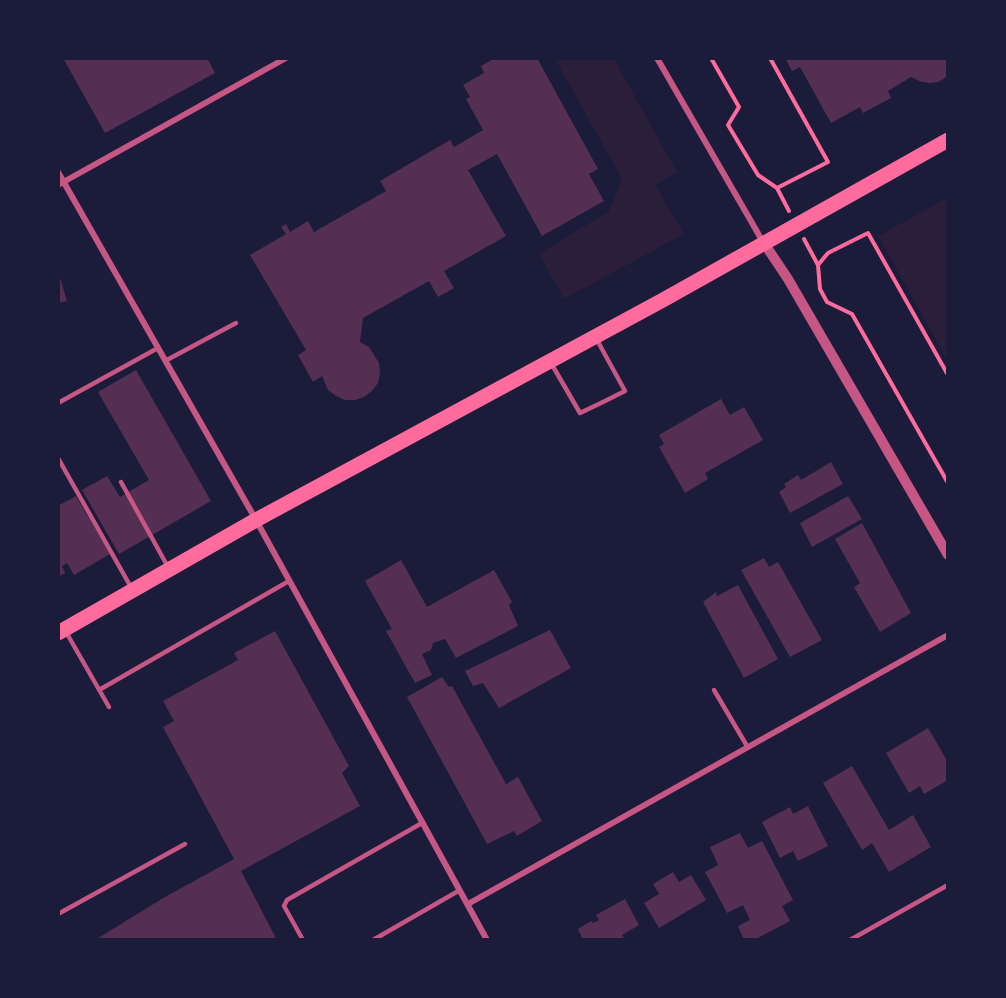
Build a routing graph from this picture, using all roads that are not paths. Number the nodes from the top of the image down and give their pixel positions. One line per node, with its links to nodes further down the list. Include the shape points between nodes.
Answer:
1 (286, 58): 5 (street)
2 (657, 58): 6 (street)
3 (948, 140): 6 (main road)
4 (58, 172): 5 (street)
5 (61, 183): 9 (street)
6 (764, 243): 8 (main road); 16 (street)
7 (236, 323): 10 (lane)
8 (595, 337): 11 (main road); 11 (lane, via 625,391 580,413)
9 (158, 348): 10 (street); 12 (lane)
10 (165, 361): 15 (street)
11 (550, 361): 15 (main road)
12 (58, 403)
13 (58, 458): 19 (lane)
14 (121, 482): 17 (lane)
15 (256, 520): 17 (main road); 18 (street)
16 (948, 555)
17 (170, 570): 19 (main road)
18 (289, 580): 22 (lane); 26 (street)
19 (133, 590): 20 (main road)
20 (62, 631): 22 (lane)
21 (948, 635): 25 (street)
22 (99, 690): 24 (lane)
23 (714, 690): 25 (lane)
24 (109, 707)
25 (747, 746): 30 (street)
26 (423, 823): 29 (street); 32 (lane, via 287,900 284,906)
27 (185, 844): 31 (lane)
28 (948, 885): 35 (lane)
29 (460, 890): 30 (street); 33 (lane)
30 (468, 904): 34 (street)
31 (58, 914)
32 (303, 939)
33 (374, 939)
34 (487, 939)
35 (850, 939)

